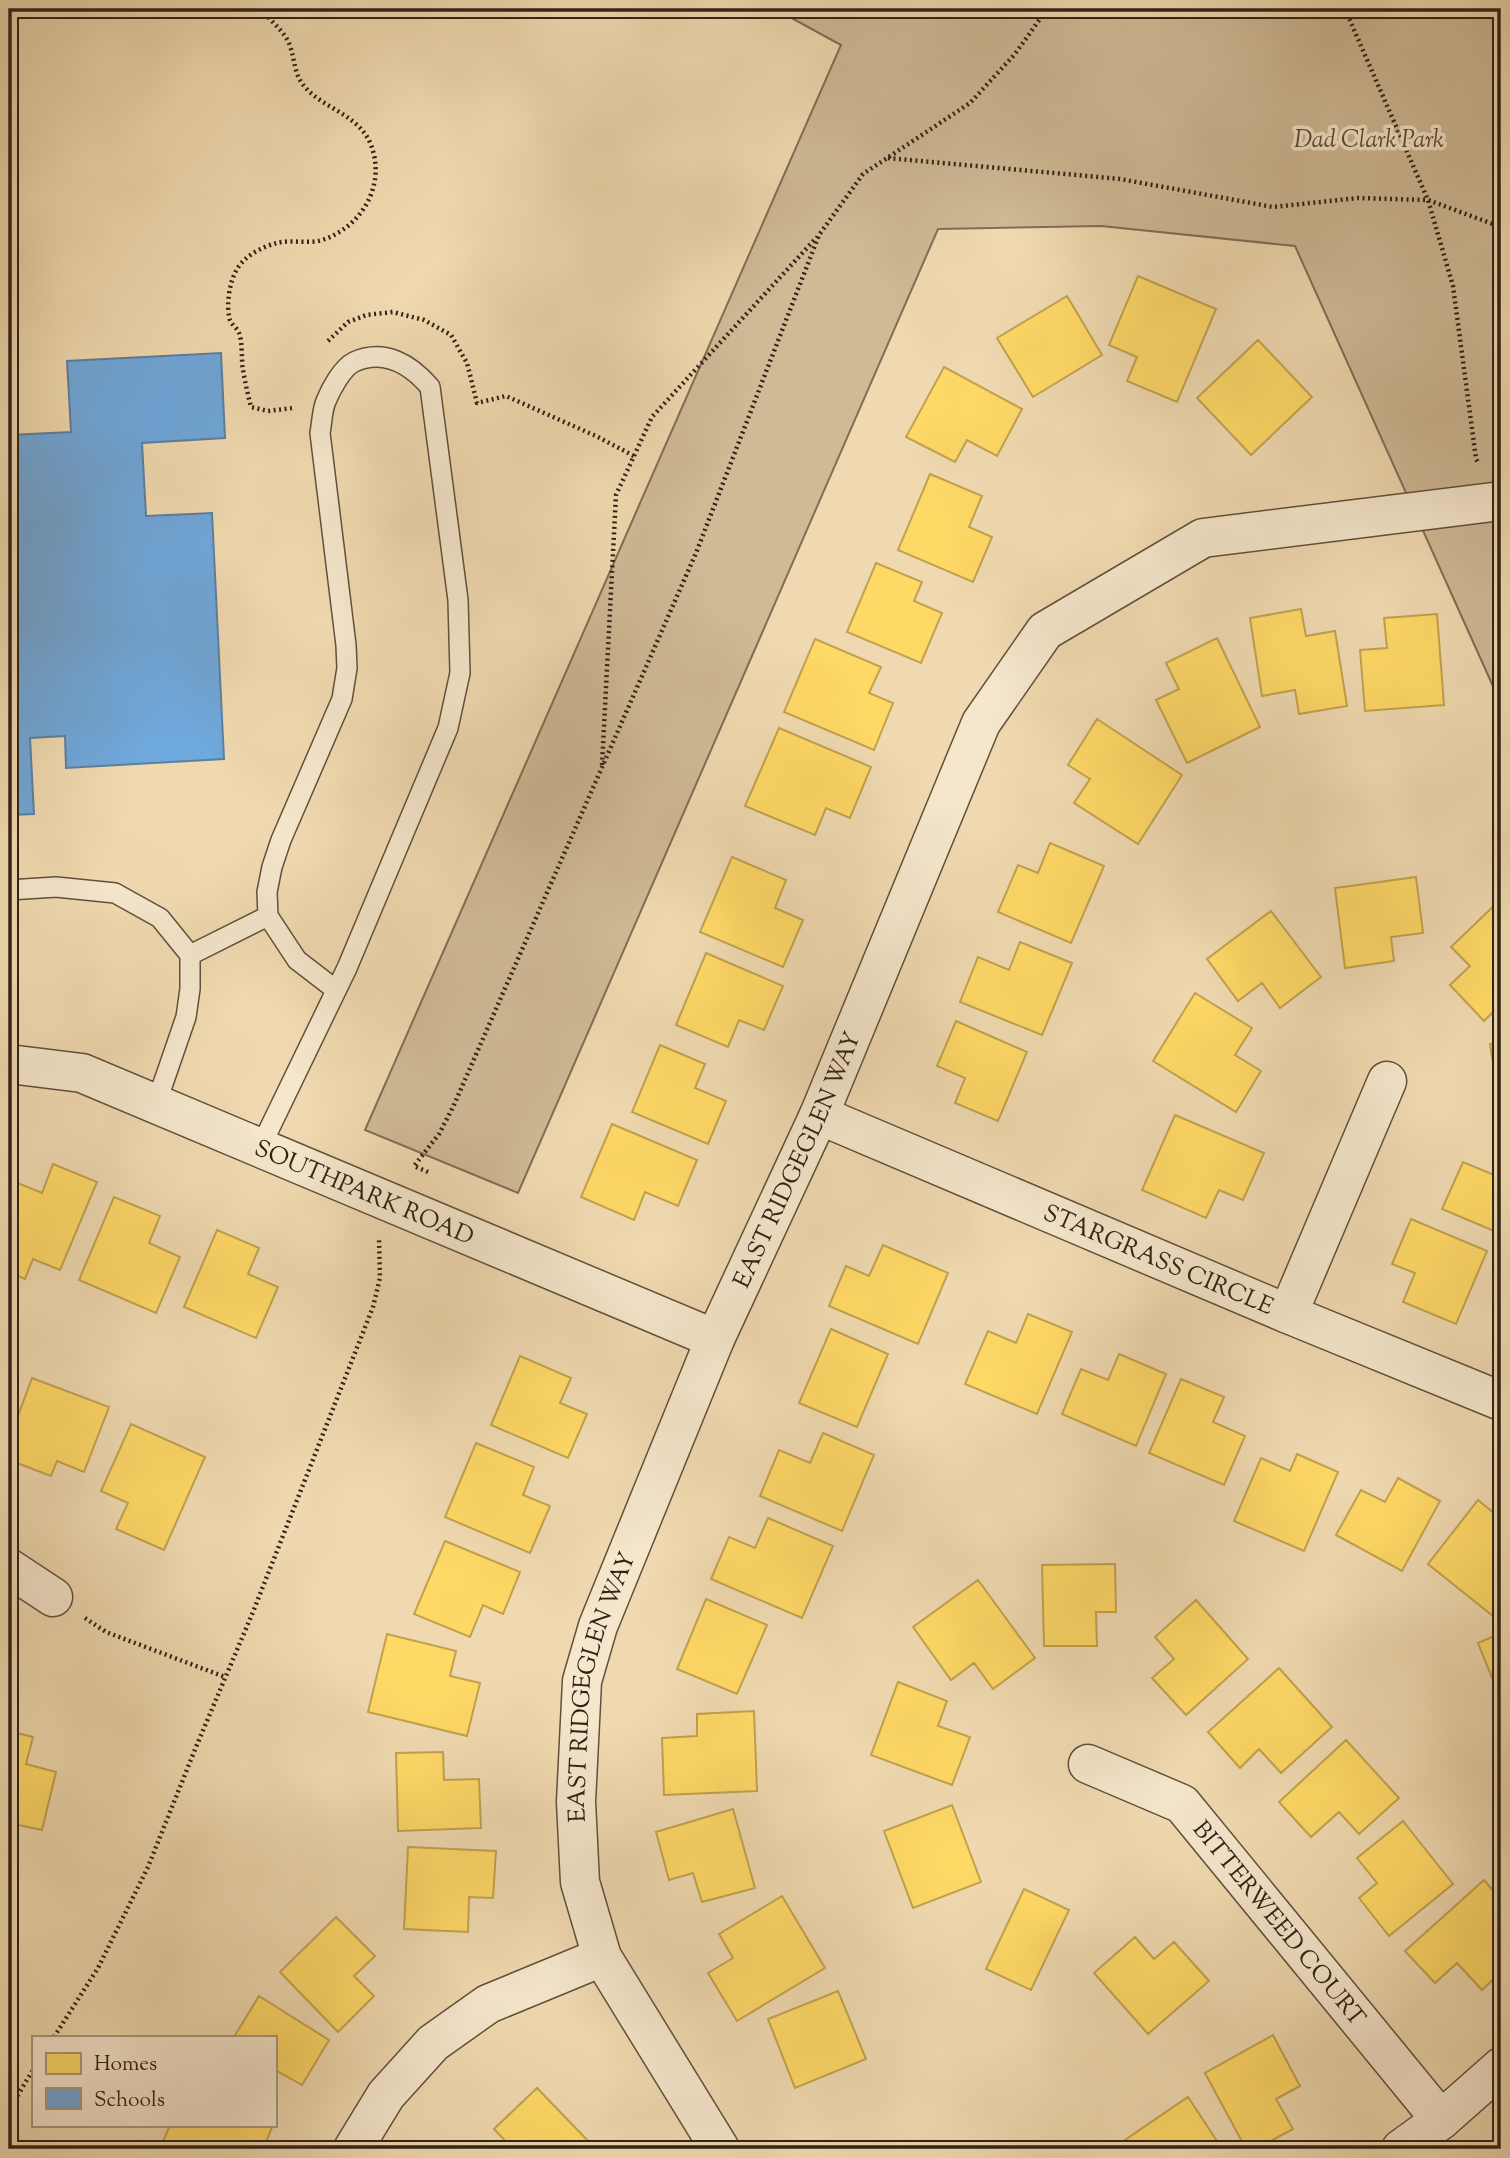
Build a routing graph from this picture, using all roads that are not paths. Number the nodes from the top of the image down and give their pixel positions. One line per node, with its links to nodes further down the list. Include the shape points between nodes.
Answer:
1 (1499, 502): 9 (street, EAST RIDGEGLEN WAY, via 1203,537 1045,631 981,723)
2 (9, 890): 4 (lane, via 56,887 114,893 160,918)
3 (268, 916): 4 (lane); 5 (lane, via 297,960); 5 (lane, via 272,867 342,699 347,668 320,433 325,403 353,362 389,358 402,362 430,387 458,600 460,673 448,728)
4 (190, 955): 8 (lane, via 186,1017)
5 (336, 990): 10 (lane)
6 (9, 1064): 8 (street, SOUTHPARK ROAD, via 82,1073)
7 (1387, 1081): 11 (street)
8 (156, 1104): 10 (street, SOUTHPARK ROAD)
9 (818, 1115): 11 (street, STARGRASS CIRCLE); 12 (street, EAST RIDGEGLEN WAY)
10 (260, 1148): 12 (street, SOUTHPARK ROAD)
11 (1288, 1314): 13 (street, STARGRASS CIRCLE)
12 (715, 1339): 17 (street, EAST RIDGEGLEN WAY, via 598,1626 582,1681 576,1802 580,1882)
13 (1501, 1401)
14 (9, 1568): 15 (street)
15 (53, 1597)
16 (1088, 1764): 19 (street, BITTERWEED COURT, via 1182,1804)
17 (602, 1957): 20 (street, via 488,2004 433,2043 386,2095); 21 (street, EAST RIDGEGLEN WAY)
18 (1501, 2067): 19 (street)
19 (1441, 2120): 22 (street)
20 (353, 2149)
21 (720, 2149)
22 (1401, 2149)

